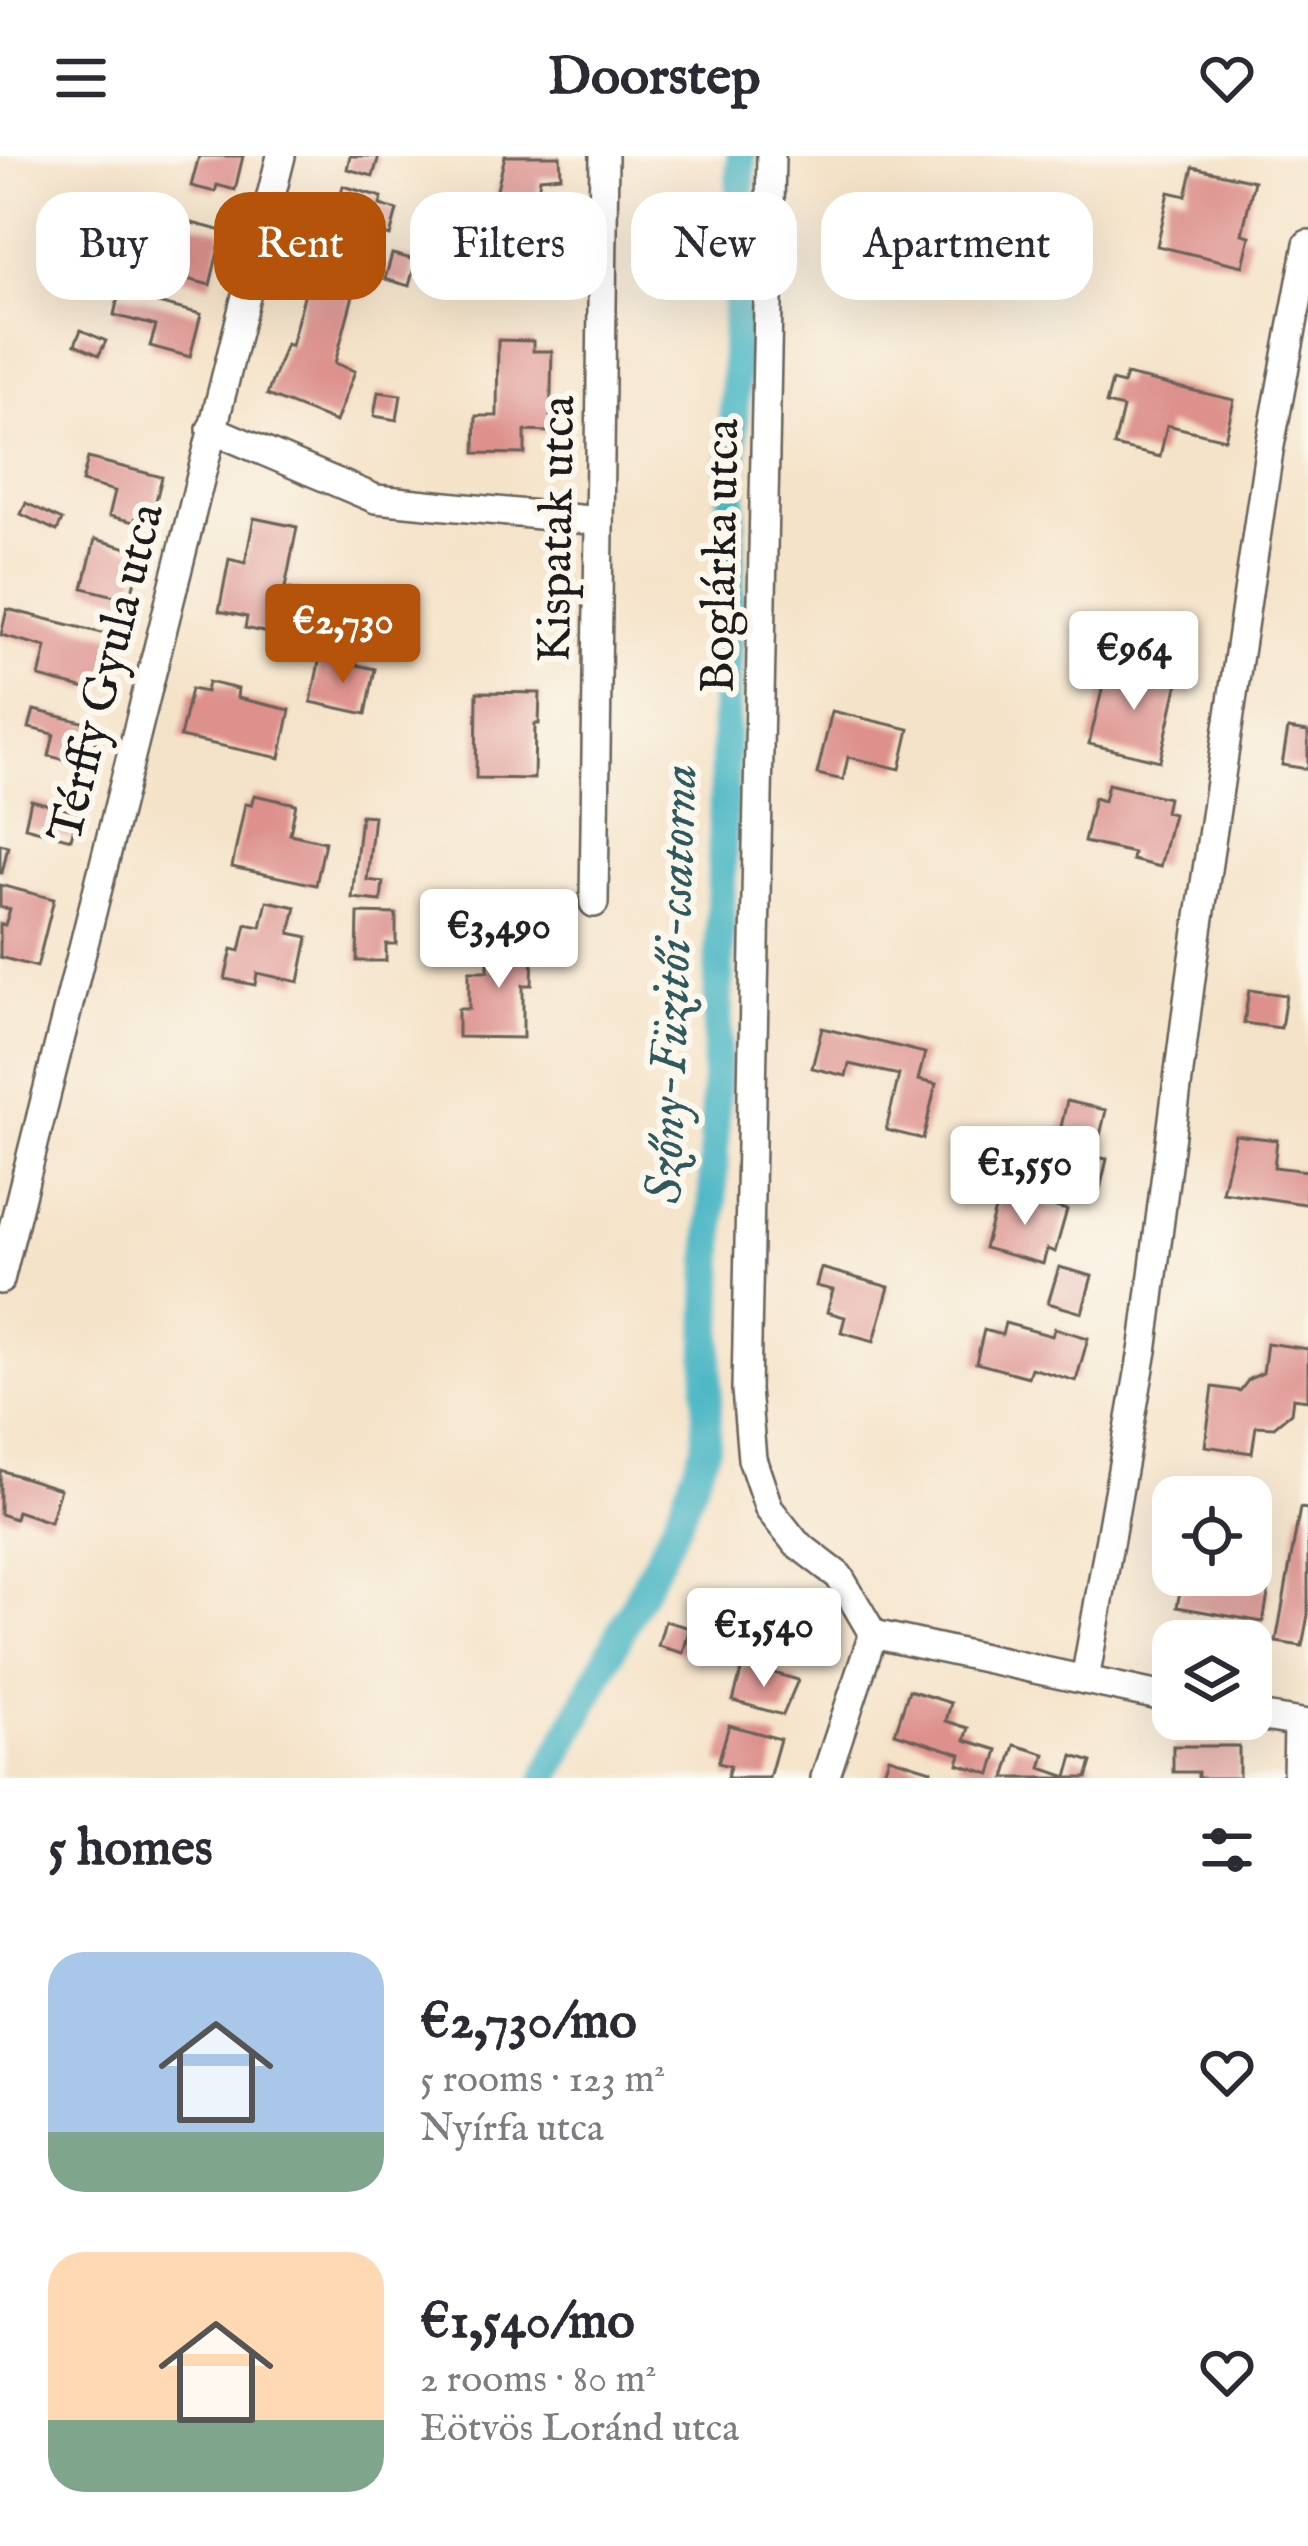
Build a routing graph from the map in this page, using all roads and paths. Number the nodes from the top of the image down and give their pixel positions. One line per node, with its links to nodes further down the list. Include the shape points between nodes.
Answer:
1 (281, 156): 5 (street, Térffy Gyula utca)
2 (604, 156): 6 (street, Kispatak utca)
3 (771, 156): 9 (street, Boglárka utca, via 746,1390 752,1459 769,1509 839,1576)
4 (1308, 244): 10 (street, via 1191,978 1144,1345)
5 (211, 429): 6 (street, via 376,500); 8 (street, Térffy Gyula utca)
6 (599, 521): 7 (street, Kispatak utca)
7 (594, 903)
8 (0, 1280)
9 (873, 1634): 10 (street); 14 (street)
10 (1085, 1681): 11 (street)
11 (1152, 1695)
12 (1272, 1719): 13 (street)
13 (1303, 1724): 15 (street)
14 (825, 1778)
15 (1297, 1778)

